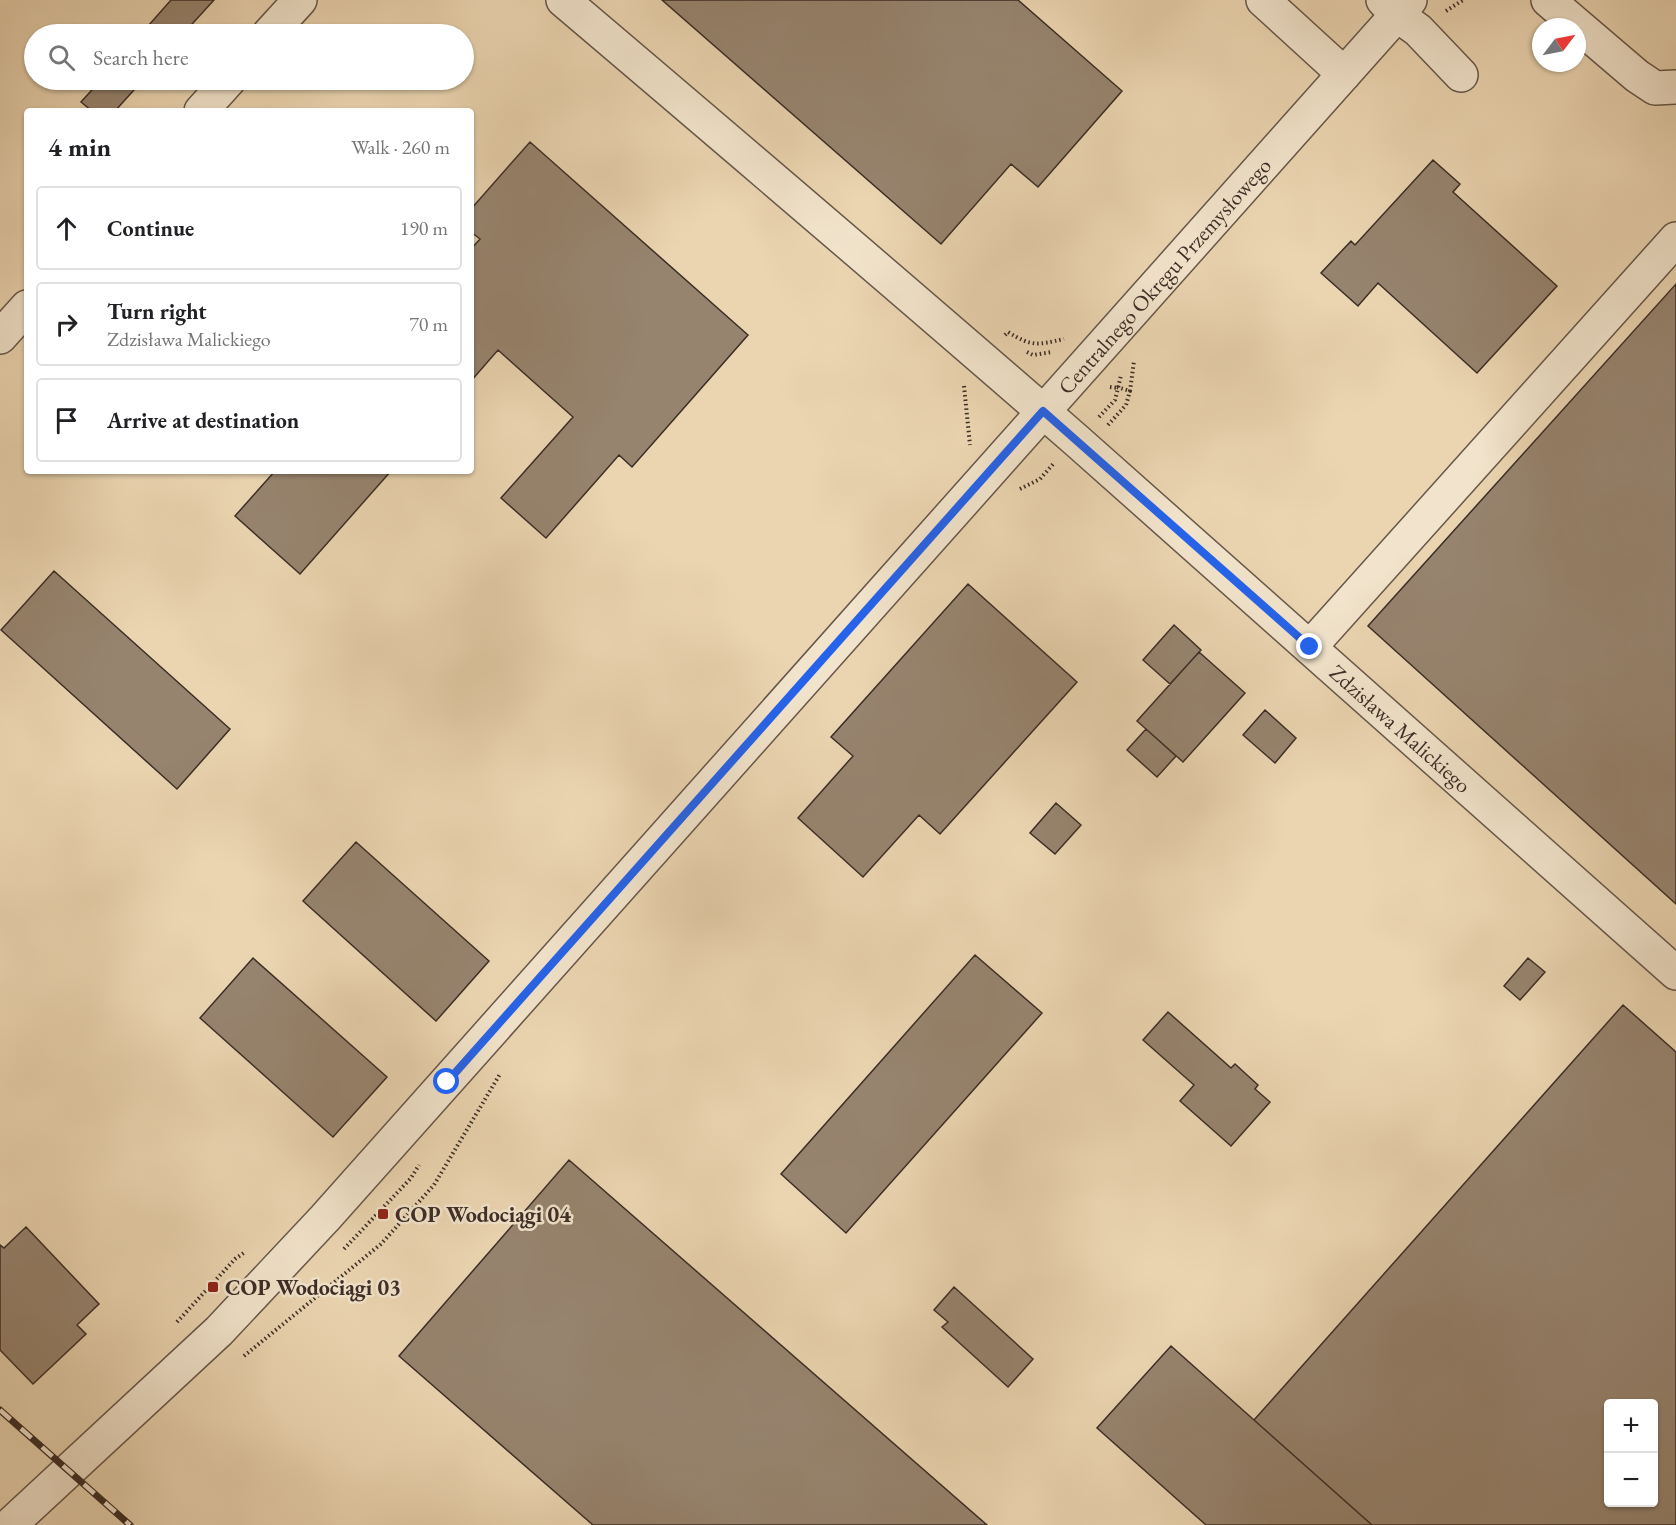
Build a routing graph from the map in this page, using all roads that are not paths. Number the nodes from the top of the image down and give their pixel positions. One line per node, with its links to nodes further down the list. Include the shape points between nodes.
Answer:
1 (300, 0): 6 (street)
2 (563, 0): 15 (street, Zdzisława Malickiego)
3 (1263, 0): 7 (street)
4 (1548, 0): 9 (street, via 1637,76 1655,87)
5 (1397, 5): 7 (street, Centralnego Okręgu Przemysłowego); 8 (street)
6 (278, 24)
7 (1344, 74): 15 (street, Centralnego Okręgu Przemysłowego)
8 (1461, 75)
9 (1676, 87)
10 (220, 90): 11 (street)
11 (204, 108)
12 (1676, 239): 16 (street)
13 (24, 310): 14 (street)
14 (0, 338)
15 (1043, 411): 16 (street, Zdzisława Malickiego); 18 (street, Centralnego Okręgu Przemysłowego, via 325,1218 219,1331)
16 (1310, 647): 17 (street, Zdzisława Malickiego)
17 (1676, 973)
18 (10, 1525)

